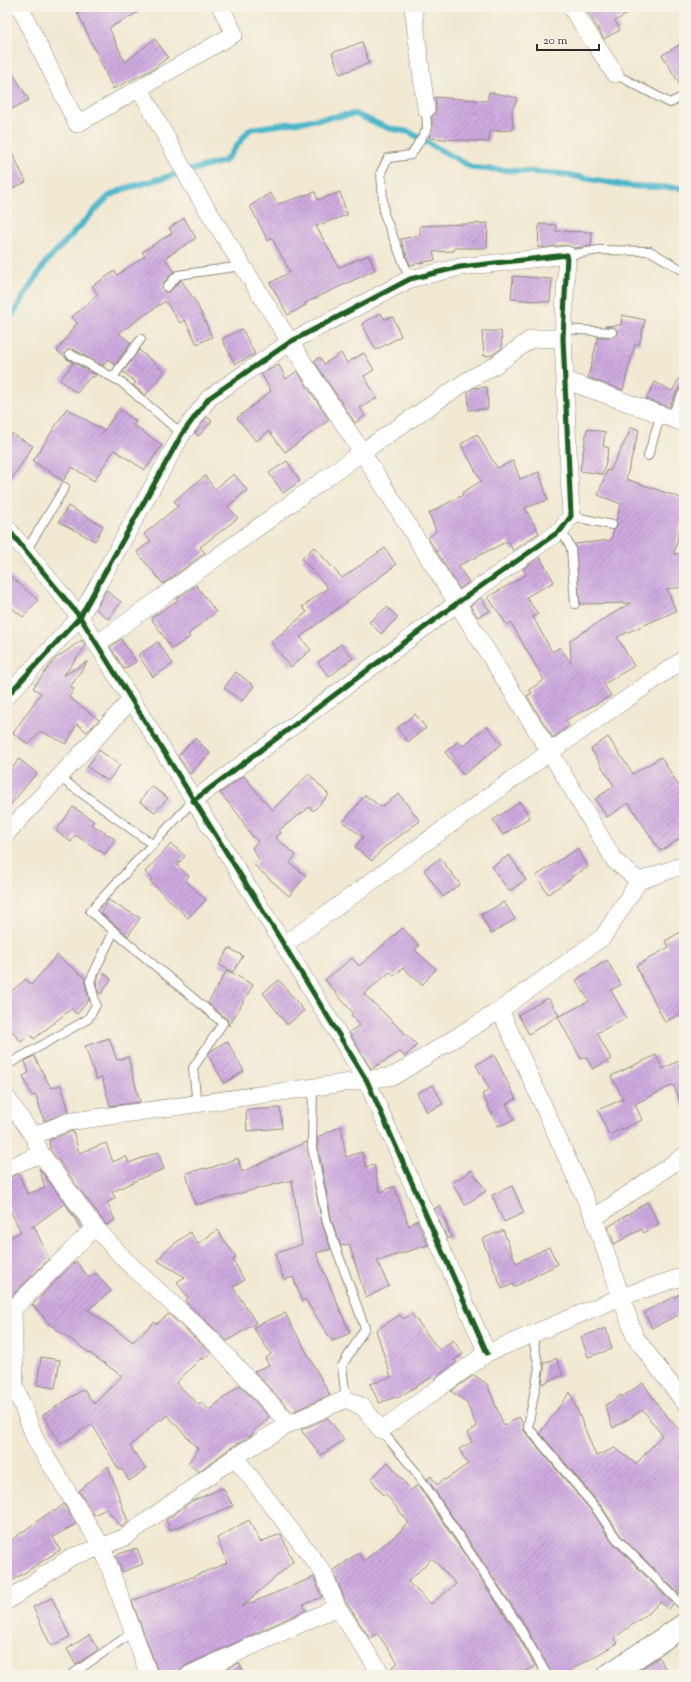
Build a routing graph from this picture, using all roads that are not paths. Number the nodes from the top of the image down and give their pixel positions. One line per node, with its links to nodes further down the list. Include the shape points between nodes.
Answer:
1 (20, 7): 6 (street, via 77,124)
2 (221, 7): 6 (street, via 234,34)
3 (413, 7): 8 (street)
4 (571, 7): 5 (street)
5 (615, 74): 7 (lane, via 670,103)
6 (140, 88): 10 (street, via 192,185)
7 (684, 96)
8 (426, 109): 12 (lane, via 427,129 411,154 388,158 381,172 384,214)
9 (567, 255): 11 (lane, via 600,250 650,251); 12 (street, via 460,267); 15 (street)
10 (242, 266): 13 (lane, via 178,275); 17 (street)
11 (684, 271)
12 (410, 279): 17 (street)
13 (168, 287)
14 (612, 332): 15 (lane)
15 (563, 333): 20 (street); 24 (street, via 531,339)
16 (141, 339): 19 (lane)
17 (290, 342): 23 (street, via 209,398); 24 (street)
18 (70, 354): 19 (lane)
19 (113, 378): 23 (lane)
20 (565, 380): 22 (street); 27 (street)
21 (684, 391): 22 (lane)
22 (672, 418): 25 (lane)
23 (182, 434): 34 (street)
24 (362, 452): 32 (street); 35 (street)
25 (648, 456)
26 (65, 487): 31 (lane)
27 (571, 516): 28 (lane); 30 (street)
28 (612, 525)
29 (7, 528): 31 (street)
30 (562, 530): 32 (street); 33 (lane, via 571,548)
31 (26, 551): 34 (street)
32 (457, 603): 39 (street); 41 (street)
33 (575, 604)
34 (80, 617): 35 (street); 37 (street)
35 (97, 644): 38 (street)
36 (684, 659): 39 (street)
37 (7, 696)
38 (131, 700): 40 (street); 41 (street)
39 (550, 752): 45 (street, via 615,861); 47 (street)
40 (59, 777): 42 (street); 43 (lane)
41 (193, 800): 43 (lane); 47 (street)
42 (7, 833)
43 (152, 844): 46 (lane, via 90,911)
44 (684, 865): 45 (street)
45 (639, 881): 48 (street, via 603,937)
46 (114, 931): 49 (lane, via 90,981 96,1005 88,1019); 53 (lane, via 223,1023 193,1068)
47 (284, 945): 50 (street)
48 (500, 1010): 50 (street, via 394,1076); 58 (street)
49 (7, 1065)
50 (367, 1081): 51 (street); 63 (street)
51 (314, 1088): 53 (street); 64 (lane, via 312,1147 327,1223 365,1328 342,1366)
52 (7, 1098): 54 (street)
53 (197, 1104): 54 (street, via 67,1122)
54 (33, 1136): 55 (street)
55 (41, 1154): 57 (street); 59 (street)
56 (684, 1156): 58 (street)
57 (7, 1168)
58 (594, 1218): 61 (street)
59 (95, 1226): 66 (street, via 126,1261 215,1343); 69 (street, via 13,1309 15,1386 36,1442)
60 (684, 1276): 61 (street)
61 (621, 1297): 62 (street); 65 (street, via 634,1337)
62 (532, 1334): 63 (street); 72 (lane, via 539,1368 528,1427 598,1511 616,1538)
63 (487, 1353): 67 (street)
64 (346, 1399): 66 (street); 67 (street, via 363,1407)
65 (684, 1402)
66 (289, 1424): 68 (street)
67 (381, 1430): 79 (lane, via 416,1472 517,1623)
68 (235, 1458): 69 (street, via 125,1537); 71 (street, via 323,1572)
69 (102, 1547): 70 (street, via 71,1557); 74 (street)
70 (7, 1601)
71 (337, 1607): 77 (street); 78 (street)
72 (684, 1607)
73 (684, 1625): 80 (street)
74 (133, 1632): 75 (lane); 76 (street)
75 (72, 1675)
76 (149, 1675)
77 (190, 1675)
78 (382, 1675)
79 (547, 1675)
80 (609, 1675)

